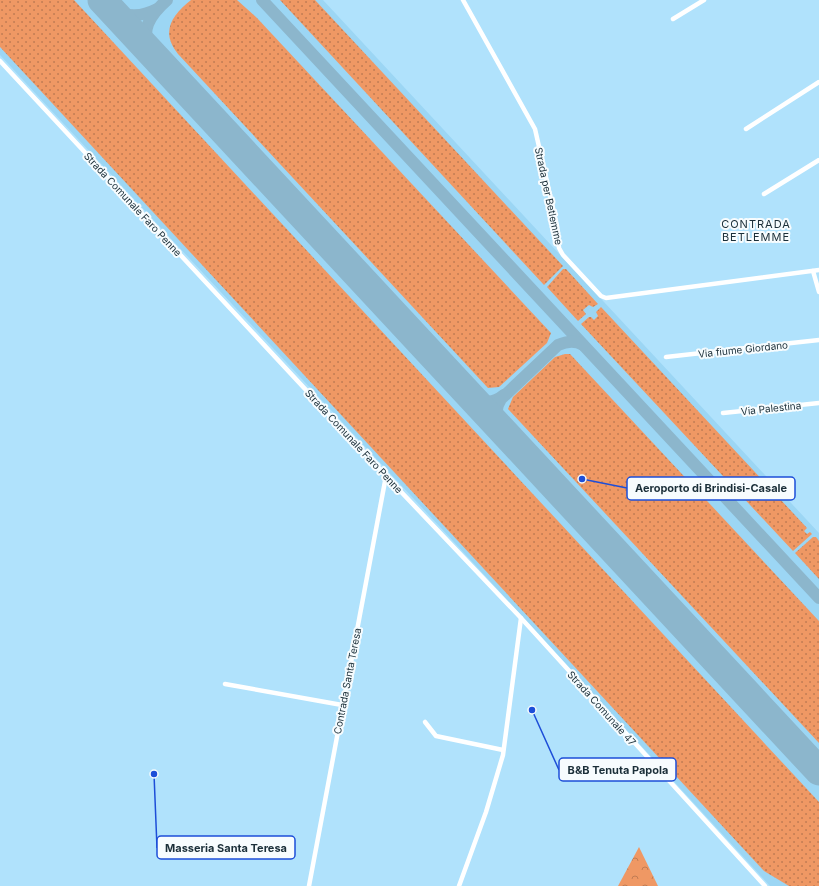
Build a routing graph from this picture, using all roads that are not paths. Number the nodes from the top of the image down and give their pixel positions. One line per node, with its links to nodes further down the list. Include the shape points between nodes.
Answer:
1 (463, 0): 10 (street, Strada per Betlemme, via 534,129 557,226 560,251 597,293 606,298)
2 (704, 0): 3 (street)
3 (673, 19)
4 (0, 61): 16 (street, Strada Comunale Faro Penne)
5 (819, 82): 6 (street)
6 (746, 129)
7 (819, 160): 8 (street)
8 (764, 194)
9 (819, 270): 10 (street, Strada per Betlemme)
10 (813, 271): 11 (street)
11 (819, 292)
12 (819, 340): 13 (street, Via fiume Giordano)
13 (666, 357)
14 (819, 403): 15 (street, Via Palestina)
15 (723, 413)
16 (386, 476): 17 (street, Strada Comunale Faro Penne); 19 (street, Contrada Santa Teresa)
17 (521, 618): 21 (street); 24 (street, Strada Comunale 47)
18 (226, 684): 19 (street)
19 (342, 705): 22 (street, Contrada Santa Teresa)
20 (425, 722): 21 (street, via 436,736)
21 (503, 750): 23 (street, via 486,812)
22 (309, 886)
23 (459, 886)
24 (765, 886)

